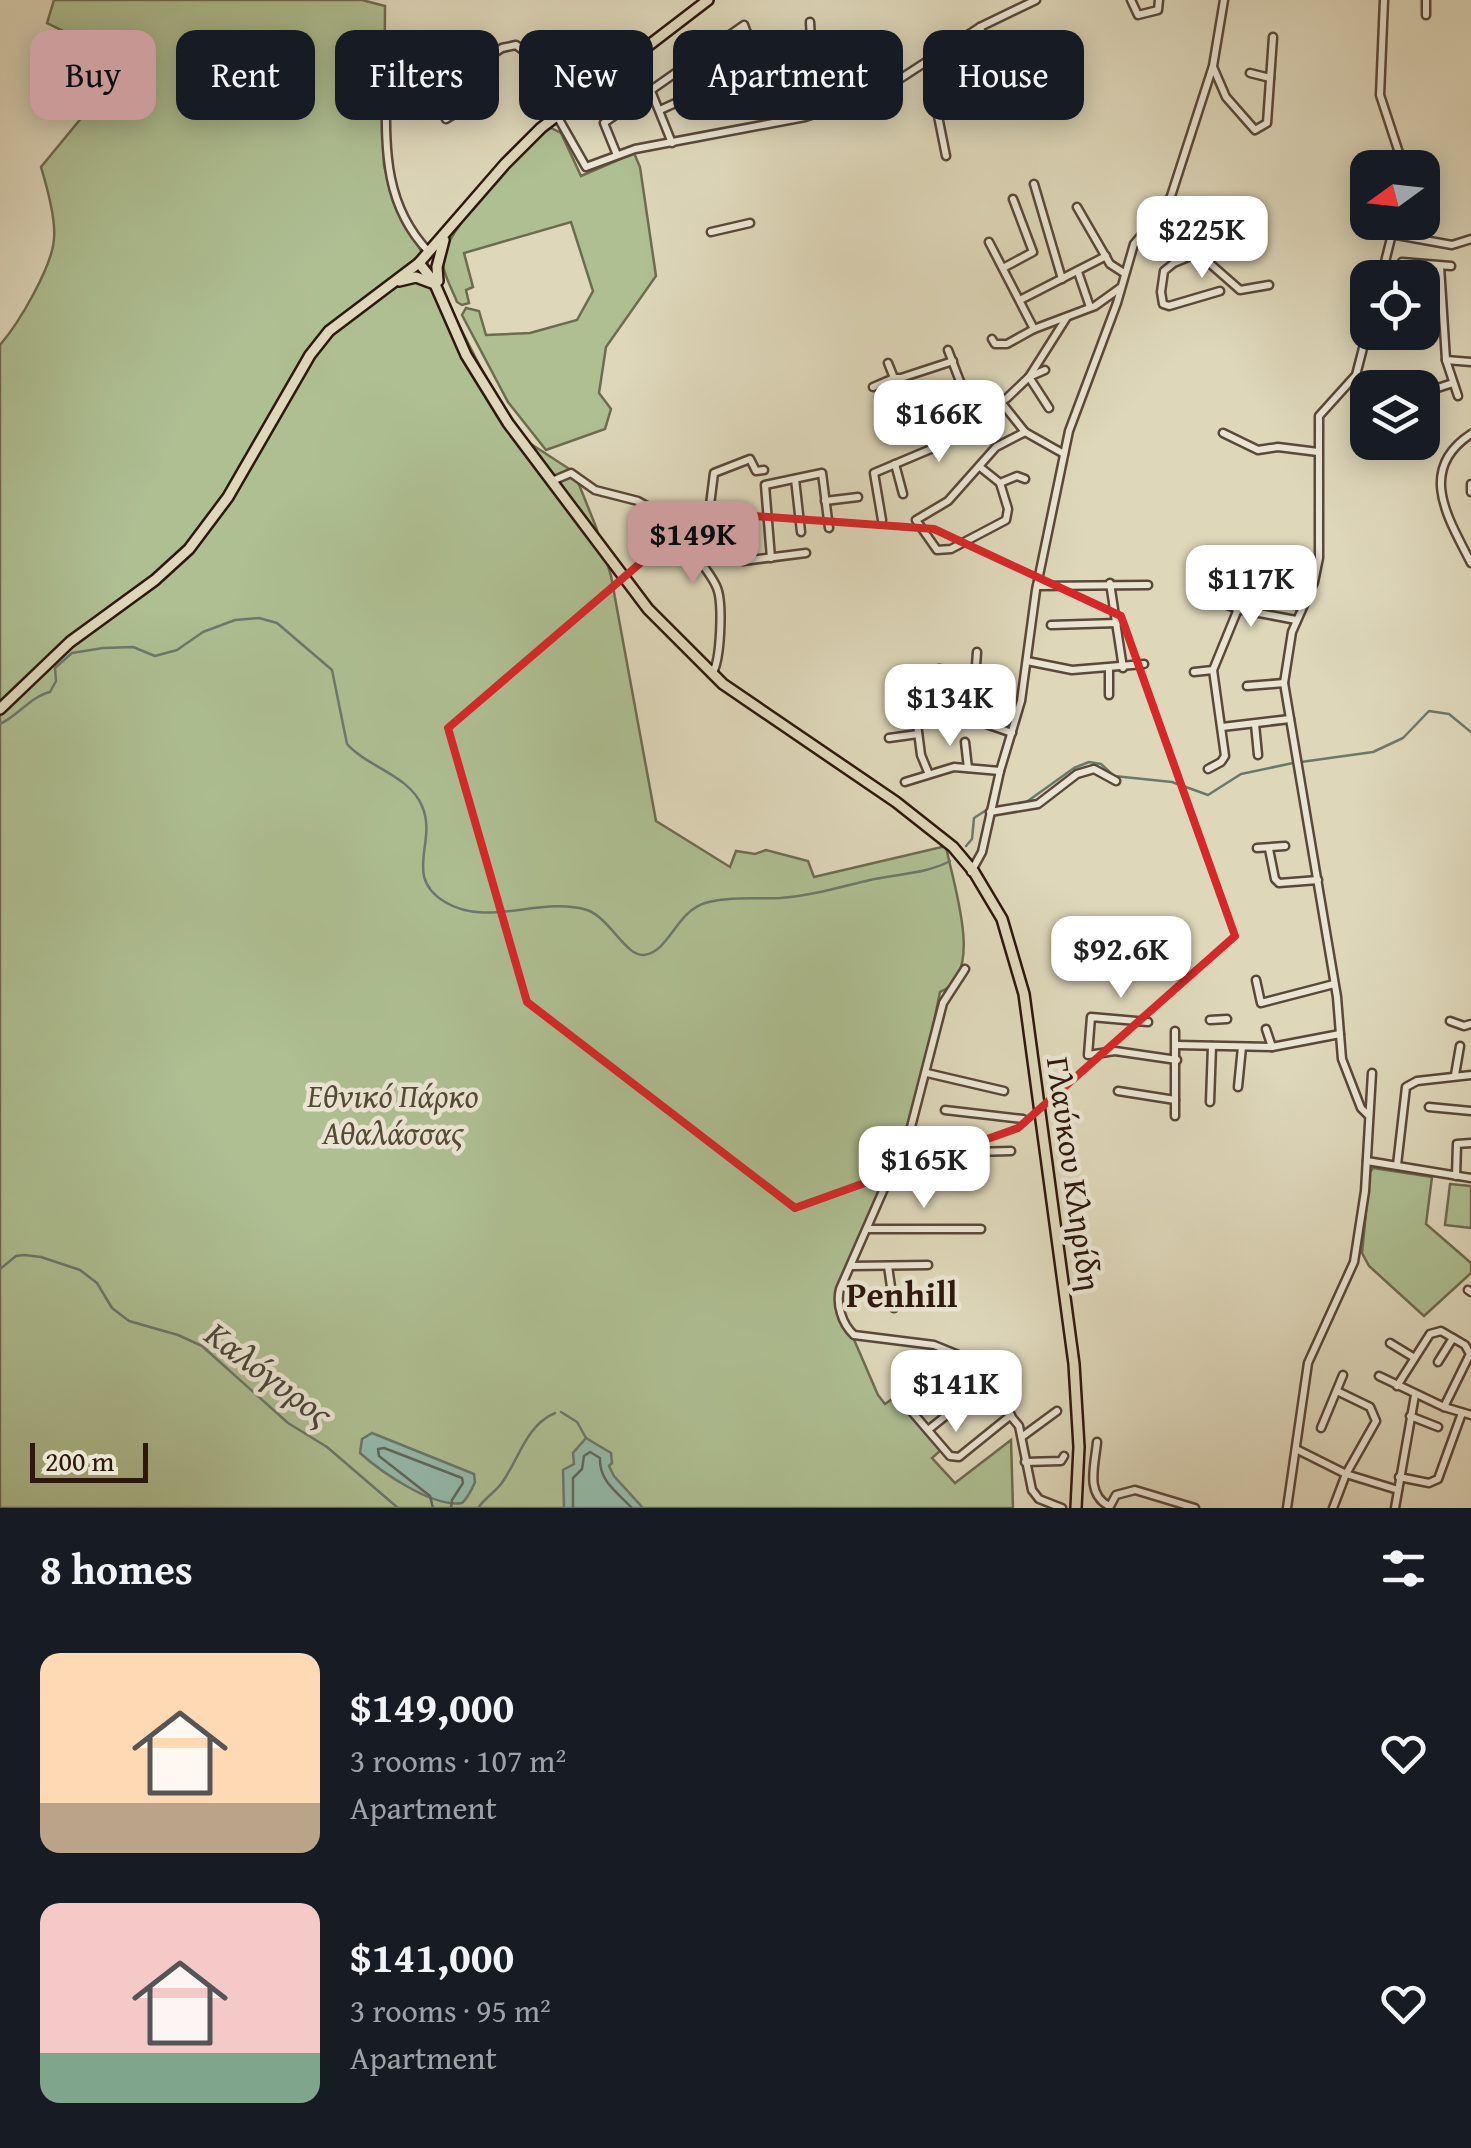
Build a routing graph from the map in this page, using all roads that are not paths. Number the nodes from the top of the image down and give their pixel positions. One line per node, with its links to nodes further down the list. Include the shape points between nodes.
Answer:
1 (708, 0): 14 (main road)
2 (1035, 0): 10 (street)
3 (1131, 0): 4 (street, via 1138,15 1158,10)
4 (1159, 0)
5 (1224, 0): 15 (street)
6 (1384, 0): 29 (street, via 1380,95)
7 (1426, 0): 8 (street)
8 (1426, 15)
9 (810, 22): 11 (street)
10 (980, 27): 12 (street); 17 (street)
11 (810, 30)
12 (981, 30)
13 (1273, 37): 18 (street)
14 (653, 42)
15 (1212, 66): 18 (street, via 1226,97 1255,130 1267,124); 35 (street)
16 (1250, 73): 18 (street)
17 (903, 76)
18 (1270, 78)
19 (653, 89): 21 (street, via 744,25 759,65)
20 (653, 94): 21 (street)
21 (660, 110): 28 (street)
22 (385, 120): 44 (street, via 389,179)
23 (552, 120): 37 (main road)
24 (563, 120): 30 (street, via 586,167)
25 (608, 120): 30 (street)
26 (794, 120): 28 (street)
27 (939, 120): 31 (street)
28 (672, 143): 30 (street)
29 (1398, 150)
30 (617, 154)
31 (946, 156)
32 (1034, 184): 50 (street)
33 (1013, 198): 47 (street, via 1033,252)
34 (1077, 207): 43 (street)
35 (1164, 209): 42 (street); 49 (street, via 1134,244)
36 (750, 223): 38 (street)
37 (447, 232): 44 (main road); 52 (main road)
38 (711, 232)
39 (1471, 239): 40 (street, via 1452,245)
40 (1425, 240)
41 (989, 242): 47 (street)
42 (1198, 253): 53 (street, via 1240,290); 55 (street, via 1164,272 1164,304)
43 (1106, 256): 48 (street); 49 (street)
44 (423, 258): 51 (main road); 52 (main road, Γλαύκου Κληρίδη)
45 (1440, 266): 46 (street); 57 (street)
46 (1451, 266)
47 (1003, 268): 56 (street)
48 (1078, 272): 50 (street); 58 (street)
49 (1124, 273): 54 (street)
50 (1062, 279): 56 (street)
51 (392, 284): 52 (main road, via 420,278); 127 (main road, via 329,330 310,354 215,518 190,549 70,642)
52 (438, 285): 90 (main road, Γλαύκου Κληρίδη, via 474,367)
53 (1269, 285)
54 (1120, 288): 58 (street); 84 (street)
55 (1220, 291)
56 (1020, 300): 60 (street)
57 (1442, 303): 64 (street)
58 (1090, 307): 59 (street)
59 (1067, 316): 60 (street); 69 (street)
60 (1034, 329): 61 (street, via 1007,344)
61 (992, 339)
62 (948, 350): 65 (street)
63 (1363, 350): 83 (street, via 1356,375 1321,412)
64 (1446, 360): 66 (street); 71 (street)
65 (952, 361): 70 (street); 74 (street)
66 (1471, 362)
67 (888, 363): 70 (street)
68 (1045, 370): 69 (street)
69 (1030, 377): 76 (street); 77 (street)
70 (894, 378): 72 (street)
71 (1453, 383): 73 (street); 75 (street)
72 (874, 386)
73 (1440, 387)
74 (964, 392): 78 (street); 79 (street)
75 (1458, 396)
76 (1001, 402): 78 (street); 80 (street)
77 (1049, 408)
78 (979, 416): 85 (street, via 938,446)
79 (897, 419)
80 (1025, 432): 84 (street); 86 (street, via 996,448)
81 (1223, 433): 83 (street, via 1258,450)
82 (1471, 434): 105 (street, via 1446,460 1440,489)
83 (1318, 452): 111 (street, via 1319,558)
84 (1064, 454): 108 (street)
85 (895, 464): 94 (street); 98 (street, via 874,473)
86 (980, 467): 91 (street); 91 (street, via 948,501 916,520 937,550 1006,520)
87 (764, 470): 99 (street, via 756,470 750,458 714,474 709,512)
88 (794, 479): 96 (street, via 822,473); 101 (street); 104 (street, via 765,485)
89 (1025, 479): 91 (street)
90 (551, 481): 97 (street, via 571,474); 122 (main road, Γλαύκου Κληρίδη, via 648,609)
91 (1000, 483)
92 (1471, 484): 93 (street)
93 (1471, 492)
94 (903, 494)
95 (858, 496): 96 (street)
96 (826, 501): 100 (street)
97 (670, 519): 99 (street); 102 (street)
98 (882, 520)
99 (695, 525): 102 (street); 104 (street, via 722,534 738,559)
100 (829, 528)
101 (801, 532)
102 (692, 545): 122 (street, via 718,593 719,660)
103 (806, 553): 104 (street)
104 (771, 558)
105 (1471, 563)
106 (1110, 583): 107 (street); 108 (street); 112 (street)
107 (1148, 585)
108 (1038, 586): 115 (street)
109 (1217, 601): 110 (street)
110 (1238, 610): 111 (street); 120 (street)
111 (1296, 620): 124 (street)
112 (1117, 623): 113 (street); 117 (street)
113 (1051, 625)
114 (977, 652): 123 (street)
115 (1026, 660): 118 (street); 132 (street)
116 (1144, 664): 117 (street)
117 (1123, 668): 118 (street)
118 (1109, 669): 126 (street)
119 (939, 670): 123 (street)
120 (1213, 670): 121 (street); 131 (street)
121 (1194, 672)
122 (712, 674): 147 (main road, Γλαύκου Κληρίδη, via 923,822)
123 (976, 674): 132 (street, via 972,720)
124 (1284, 683): 125 (street); 129 (street)
125 (1247, 686)
126 (1109, 695)
127 (0, 709)
128 (940, 716): 133 (street, via 916,716)
129 (1290, 718): 130 (street); 148 (street)
130 (1256, 724): 131 (street); 136 (street)
131 (1222, 727): 138 (street, via 1225,756)
132 (1012, 733): 139 (street)
133 (918, 734): 134 (street); 140 (street)
134 (889, 738)
135 (964, 742): 137 (street)
136 (1258, 755)
137 (968, 768): 139 (street); 140 (street)
138 (1208, 769)
139 (1000, 771): 143 (street)
140 (928, 772): 142 (street)
141 (1116, 781): 143 (street, via 1094,769 1038,804)
142 (904, 782)
143 (991, 809): 147 (street)
144 (1285, 846): 146 (street)
145 (1257, 848): 146 (street)
146 (1269, 849): 148 (street, via 1278,882)
147 (972, 872): 227 (main road, Γλαύκου Κληρίδη, via 1012,949 1024,994 1077,1408)
148 (1318, 880): 151 (street)
149 (965, 969): 166 (street, via 943,1002)
150 (1256, 980): 151 (street, via 1261,1003)
151 (1334, 984): 159 (street)
152 (1210, 1020): 153 (street)
153 (1226, 1020)
154 (1450, 1021): 156 (street)
155 (1148, 1022): 165 (street, via 1091,1017 1088,1055 1115,1051)
156 (1471, 1024)
157 (1266, 1029): 164 (street)
158 (1176, 1031): 160 (street)
159 (1340, 1034): 164 (street); 178 (street, via 1344,1068)
160 (1177, 1045): 161 (street); 165 (street)
161 (1212, 1046): 162 (street); 174 (street)
162 (1242, 1046): 164 (street); 170 (street)
163 (1460, 1046): 168 (street)
164 (1272, 1047)
165 (1176, 1060): 173 (street)
166 (927, 1073): 171 (street); 183 (street)
167 (1372, 1073): 178 (street)
168 (1455, 1075): 169 (street); 186 (street, via 1406,1087)
169 (1471, 1075)
170 (1238, 1086)
171 (1004, 1091)
172 (1118, 1092): 173 (street)
173 (1175, 1100): 179 (street)
174 (1210, 1102)
175 (1430, 1107): 177 (street)
176 (945, 1110): 180 (street)
177 (1471, 1111)
178 (1368, 1115): 185 (street)
179 (1175, 1116)
180 (1024, 1119)
181 (1471, 1143): 187 (street, via 1457,1144)
182 (1011, 1151): 184 (street)
183 (900, 1154): 184 (street); 190 (street)
184 (932, 1155): 189 (street)
185 (1367, 1161): 186 (street); 217 (street, via 1354,1266 1308,1363)
186 (1397, 1165): 187 (street)
187 (1456, 1176): 188 (street)
188 (1471, 1178)
189 (934, 1186)
190 (867, 1229): 191 (street); 193 (street)
191 (982, 1229)
192 (928, 1264): 194 (street)
193 (851, 1266): 194 (street); 210 (street, via 838,1296 849,1330 955,1352)
194 (888, 1266): 195 (street)
195 (894, 1308)
196 (1453, 1338): 198 (street, via 1435,1330); 199 (street); 207 (street, via 1470,1354)
197 (1390, 1343): 198 (street)
198 (1413, 1357): 203 (street)
199 (1438, 1362)
200 (943, 1363): 214 (street, via 902,1399)
201 (1343, 1375): 204 (street)
202 (1380, 1376): 203 (street)
203 (1397, 1386): 206 (street)
204 (1336, 1391): 213 (street); 220 (street, via 1368,1405 1376,1421)
205 (972, 1394): 214 (street)
206 (1415, 1394): 207 (street); 211 (street)
207 (1444, 1407): 209 (street)
208 (1057, 1411): 215 (street)
209 (1467, 1414): 221 (street, via 1438,1480)
210 (1011, 1415): 214 (street, via 954,1459); 215 (street)
211 (1410, 1416): 212 (street); 221 (street)
212 (1438, 1427)
213 (1321, 1428)
214 (928, 1430)
215 (1023, 1436): 219 (street)
216 (1097, 1442): 224 (street, via 1093,1489)
217 (1296, 1449): 220 (street); 229 (street)
218 (1064, 1456): 219 (street)
219 (1025, 1462): 223 (street)
220 (1346, 1474): 222 (street); 230 (street)
221 (1400, 1477): 222 (street)
222 (1398, 1490): 231 (street)
223 (1039, 1499): 225 (street); 226 (street)
224 (1109, 1507): 228 (street, via 1118,1494 1132,1490)
225 (1033, 1508)
226 (1062, 1508)
227 (1074, 1508)
228 (1195, 1508)
229 (1288, 1508)
230 (1333, 1508)
231 (1395, 1508)

